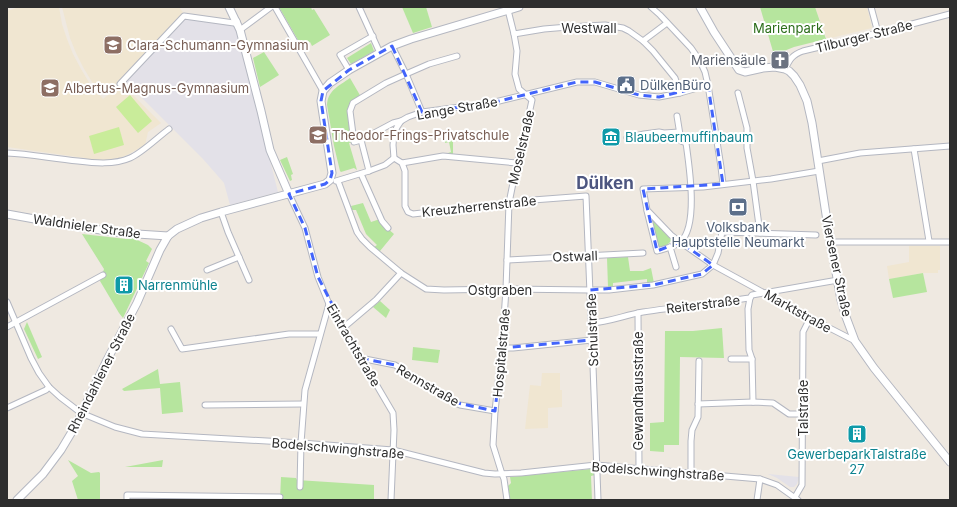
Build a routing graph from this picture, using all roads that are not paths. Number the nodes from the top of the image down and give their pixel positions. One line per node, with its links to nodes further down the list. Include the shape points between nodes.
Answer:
1 (229, 7): 11 (main road)
2 (271, 7): 13 (street)
3 (275, 7): 26 (street)
4 (358, 7): 16 (street)
5 (519, 7): 9 (main road)
6 (651, 7): 12 (street)
7 (700, 7): 21 (main road, via 737,68 745,72 775,67)
8 (871, 7): 14 (street)
9 (508, 10): 15 (street); 18 (main road)
10 (950, 14): 14 (street, Tilburger Straße)
11 (236, 21): 13 (main road); 24 (street, via 234,23 184,16)
12 (667, 23): 17 (street); 25 (street, via 700,61)
13 (240, 30): 52 (main road, via 270,150)
14 (878, 33): 21 (street, Tilburger Straße, via 803,51 793,56)
15 (514, 34): 17 (street, Westwall, via 544,29 605,25 629,31); 29 (street, via 517,51 515,74 519,89)
16 (373, 36): 19 (street); 22 (street, via 340,55)
17 (643, 41): 27 (street, Westwall, via 675,78)
18 (392, 46): 19 (main road); 23 (street)
19 (380, 53): 22 (main road)
20 (457, 56): 23 (street)
21 (785, 69): 41 (main road, Viersener Straße, via 794,76 807,101)
22 (349, 70): 26 (main road)
23 (406, 74): 30 (street); 36 (street, via 353,103 350,111 354,142)
24 (120, 84)
25 (708, 85): 27 (street, Lange Straße); 50 (street)
26 (323, 91): 47 (main road, via 321,101 332,173)
27 (680, 93): 29 (street, Lange Straße, via 659,97 639,95 595,82 577,82)
28 (738, 93): 49 (street, via 747,128 747,148)
29 (526, 94): 30 (street, Lange Straße, via 491,103); 43 (street, Moselstraße, via 532,100)
30 (422, 112): 32 (street, Lange Straße)
31 (678, 116): 34 (street)
32 (401, 121): 36 (street); 40 (street, Lange Straße, via 394,134)
33 (169, 129): 39 (street, via 129,159 111,162 98,163)
34 (679, 132): 35 (street, via 659,132); 51 (street, via 681,142 686,143)
35 (627, 138)
36 (361, 140): 44 (street)
37 (950, 146): 38 (street)
38 (914, 148): 41 (street); 62 (street)
39 (7, 153)
40 (394, 158): 42 (street); 44 (street, via 385,165)
41 (818, 161): 45 (main road, Viersener Straße)
42 (402, 163): 43 (street, via 443,156); 54 (street, Kreuzherrenstraße, via 405,171 405,206 408,212 413,214)
43 (517, 163): 54 (street, Moselstraße)
44 (369, 171): 46 (street)
45 (819, 171): 49 (street); 64 (main road, Viersener Straße)
46 (361, 174): 48 (street); 58 (street, via 382,221)
47 (330, 180): 48 (street); 52 (main road, via 325,184)
48 (338, 181): 74 (street, Ostgraben, via 357,232 370,247)
49 (753, 181): 50 (street); 59 (street)
50 (723, 184): 51 (street)
51 (691, 187): 55 (street, via 643,189); 63 (street, via 690,216 686,233)
52 (289, 194): 56 (main road); 83 (street, Eintrachtstraße, via 305,228 318,277)
53 (586, 196): 54 (street, Kreuzherrenstraße); 68 (street, Schulstraße)
54 (509, 203): 70 (street, Hospitalstraße)
55 (647, 210): 63 (street, Marktstraße); 66 (street, via 657,251)
56 (221, 212): 61 (main road, via 201,218); 69 (street)
57 (7, 214): 61 (main road, Waldnieler Straße, via 116,232)
58 (388, 228)
59 (760, 233): 60 (street); 71 (street, via 722,232)
60 (816, 235)
61 (168, 236): 106 (main road, Rheindahlener Straße)
62 (929, 241): 64 (street); 65 (street)
63 (680, 242): 66 (street); 71 (street, Marktstraße)
64 (831, 242): 77 (main road, Viersener Straße)
65 (950, 242)
66 (670, 247): 72 (street)
67 (643, 253): 68 (street, Ostwall)
68 (589, 256): 70 (street, Ostwall); 79 (street, Schulstraße)
69 (239, 257): 73 (street); 76 (street)
70 (507, 260): 78 (street, Hospitalstraße)
71 (713, 264): 79 (street, Ostgraben, via 702,274 653,285); 80 (street, Marktstraße)
72 (676, 267)
73 (207, 270)
74 (401, 273): 78 (street, Ostgraben, via 426,289); 89 (street, via 376,300)
75 (103, 275): 86 (street)
76 (249, 280)
77 (838, 280): 80 (street, Reiterstraße); 93 (main road, Viersener Straße, via 841,300)
78 (506, 289): 79 (street, Ostgraben); 94 (street, Hospitalstraße)
79 (590, 290): 87 (street, Schulstraße)
80 (764, 292): 81 (street, Reiterstraße, via 752,294); 85 (street, Marktstraße)
81 (750, 298): 84 (street, Reiterstraße); 97 (street, via 748,323)
82 (7, 302): 86 (street, Bodelschwinghstraße)
83 (330, 304): 89 (street, Eintrachtstraße); 91 (street)
84 (638, 313): 87 (street, Reiterstraße); 112 (street, Gewandhausstraße)
85 (810, 318): 93 (street, Marktstraße); 107 (street, Talstraße, via 803,332)
86 (16, 322): 88 (street); 99 (street, Bodelschwinghstraße, via 30,358)
87 (592, 323): 92 (street, Schulstraße)
88 (7, 326)
89 (344, 328): 95 (street, Eintrachtstraße)
90 (171, 329): 91 (street, via 182,349 289,334)
91 (320, 334): 101 (street)
92 (592, 340): 94 (street); 111 (street, Schulstraße)
93 (855, 341): 110 (main road, Viersener Straße)
94 (502, 348): 105 (street, Hospitalstraße)
95 (360, 358): 105 (street, Rennstraße, via 395,365 452,402); 109 (street, Eintrachtstraße, via 393,413)
96 (731, 359): 97 (street)
97 (752, 359): 100 (street)
98 (698, 361): 102 (street)
99 (49, 387): 104 (street); 106 (street, Bodelschwinghstraße)
100 (753, 402): 102 (street); 107 (street, via 773,403 789,414)
101 (303, 404): 103 (street); 108 (street)
102 (698, 404): 113 (street, via 698,417 692,430)
103 (204, 405)
104 (7, 408)
105 (495, 411): 114 (street, Hospitalstraße, via 493,446)
106 (81, 413): 108 (street, Bodelschwinghstraße, via 115,427 142,434); 121 (main road, Rheindahlener Straße, via 53,461)
107 (803, 414): 120 (street, Talstraße, via 802,485)
108 (301, 443): 109 (street, Bodelschwinghstraße); 116 (street)
109 (393, 450): 114 (street, Bodelschwinghstraße, via 484,473); 123 (street, Eintrachtstraße)
110 (950, 462)
111 (596, 465): 112 (street, Bodelschwinghstraße); 114 (street, Bodelschwinghstraße); 125 (street, Schulstraße)
112 (639, 469): 113 (street, Bodelschwinghstraße)
113 (691, 473): 115 (street, Bodelschwinghstraße)
114 (502, 474): 124 (street, Hospitalstraße)
115 (760, 479): 120 (street, Bodelschwinghstraße, via 777,485); 126 (street)
116 (300, 487)
117 (280, 497): 119 (street)
118 (189, 498): 119 (street); 122 (street, via 127,495)
119 (253, 498)
120 (796, 499)
121 (17, 500)
122 (127, 500)
123 (391, 500)
124 (507, 500)
125 (598, 500)
126 (757, 500)

